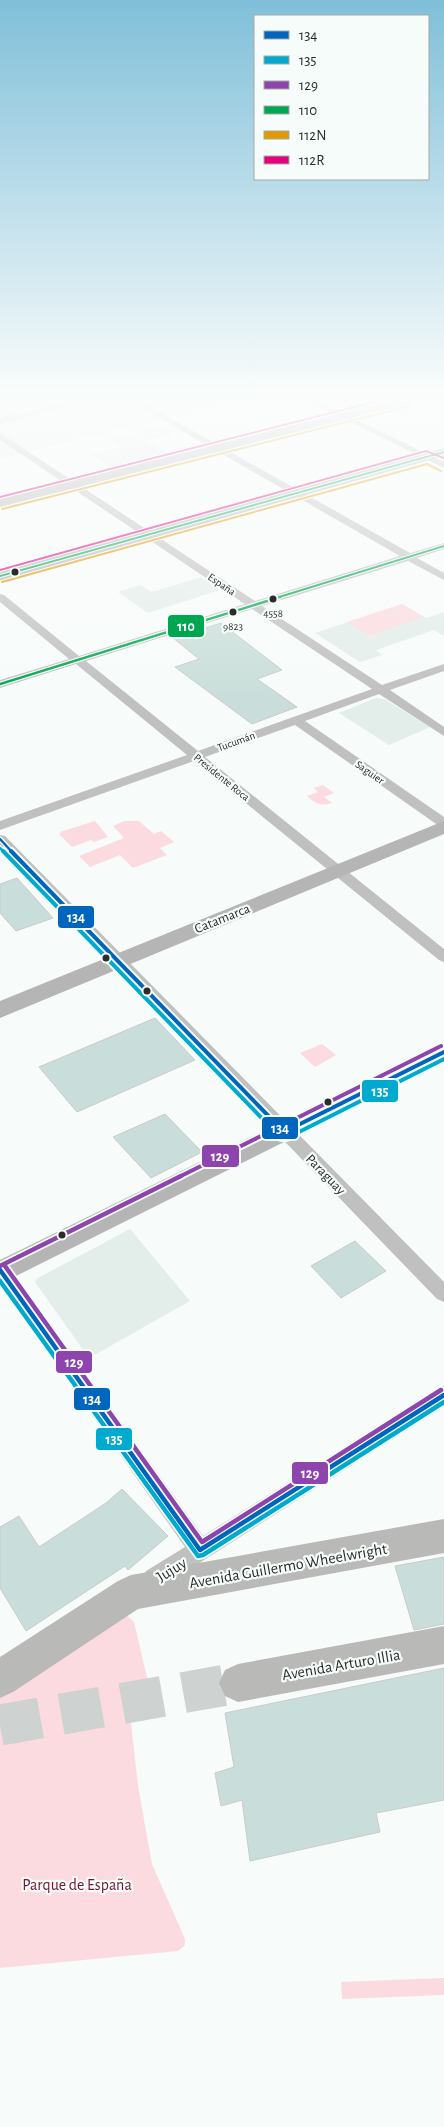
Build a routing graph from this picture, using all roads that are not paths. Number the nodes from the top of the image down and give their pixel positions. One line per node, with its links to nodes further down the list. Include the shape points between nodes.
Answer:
1 (15, 499): 5 (main road)
2 (94, 499): 6 (street, España)
3 (274, 499): 6 (main road)
4 (307, 499): 8 (street)
5 (0, 503)
6 (148, 535): 9 (main road); 12 (street, España)
7 (444, 546): 8 (street)
8 (409, 557): 10 (street); 12 (street)
9 (0, 576)
10 (444, 577)
11 (0, 597): 13 (street, Presidente Roca)
12 (254, 605): 13 (street); 16 (street, España)
13 (78, 660): 15 (street); 19 (street, Presidente Roca)
14 (444, 667): 16 (street, Tucumán)
15 (0, 684)
16 (380, 690): 17 (street, Tucumán); 18 (street, España)
17 (296, 720): 19 (street, Tucumán); 20 (street, Saguier)
18 (444, 732)
19 (196, 756): 21 (street, Tucumán); 23 (street, Presidente Roca)
20 (444, 825): 23 (main road, Catamarca)
21 (0, 826)
22 (0, 839): 25 (street, Paraguay)
23 (337, 871): 24 (street, Presidente Roca); 25 (main road, Catamarca)
24 (444, 957)
25 (119, 961): 26 (main road, Catamarca); 28 (street, Paraguay)
26 (0, 1010)
27 (444, 1052): 28 (main road)
28 (284, 1132): 29 (main road); 30 (street, Paraguay)
29 (1, 1273): 33 (street)
30 (444, 1294)
31 (444, 1395): 33 (street, Jujuy)
32 (444, 1536): 34 (main road, Avenida Guillermo Wheelwright)
33 (200, 1550): 34 (street, Jujuy)
34 (131, 1593): 36 (main road, Jujuy)
35 (444, 1646): 37 (main road, Avenida Arturo Illia)
36 (0, 1679)
37 (238, 1683)

